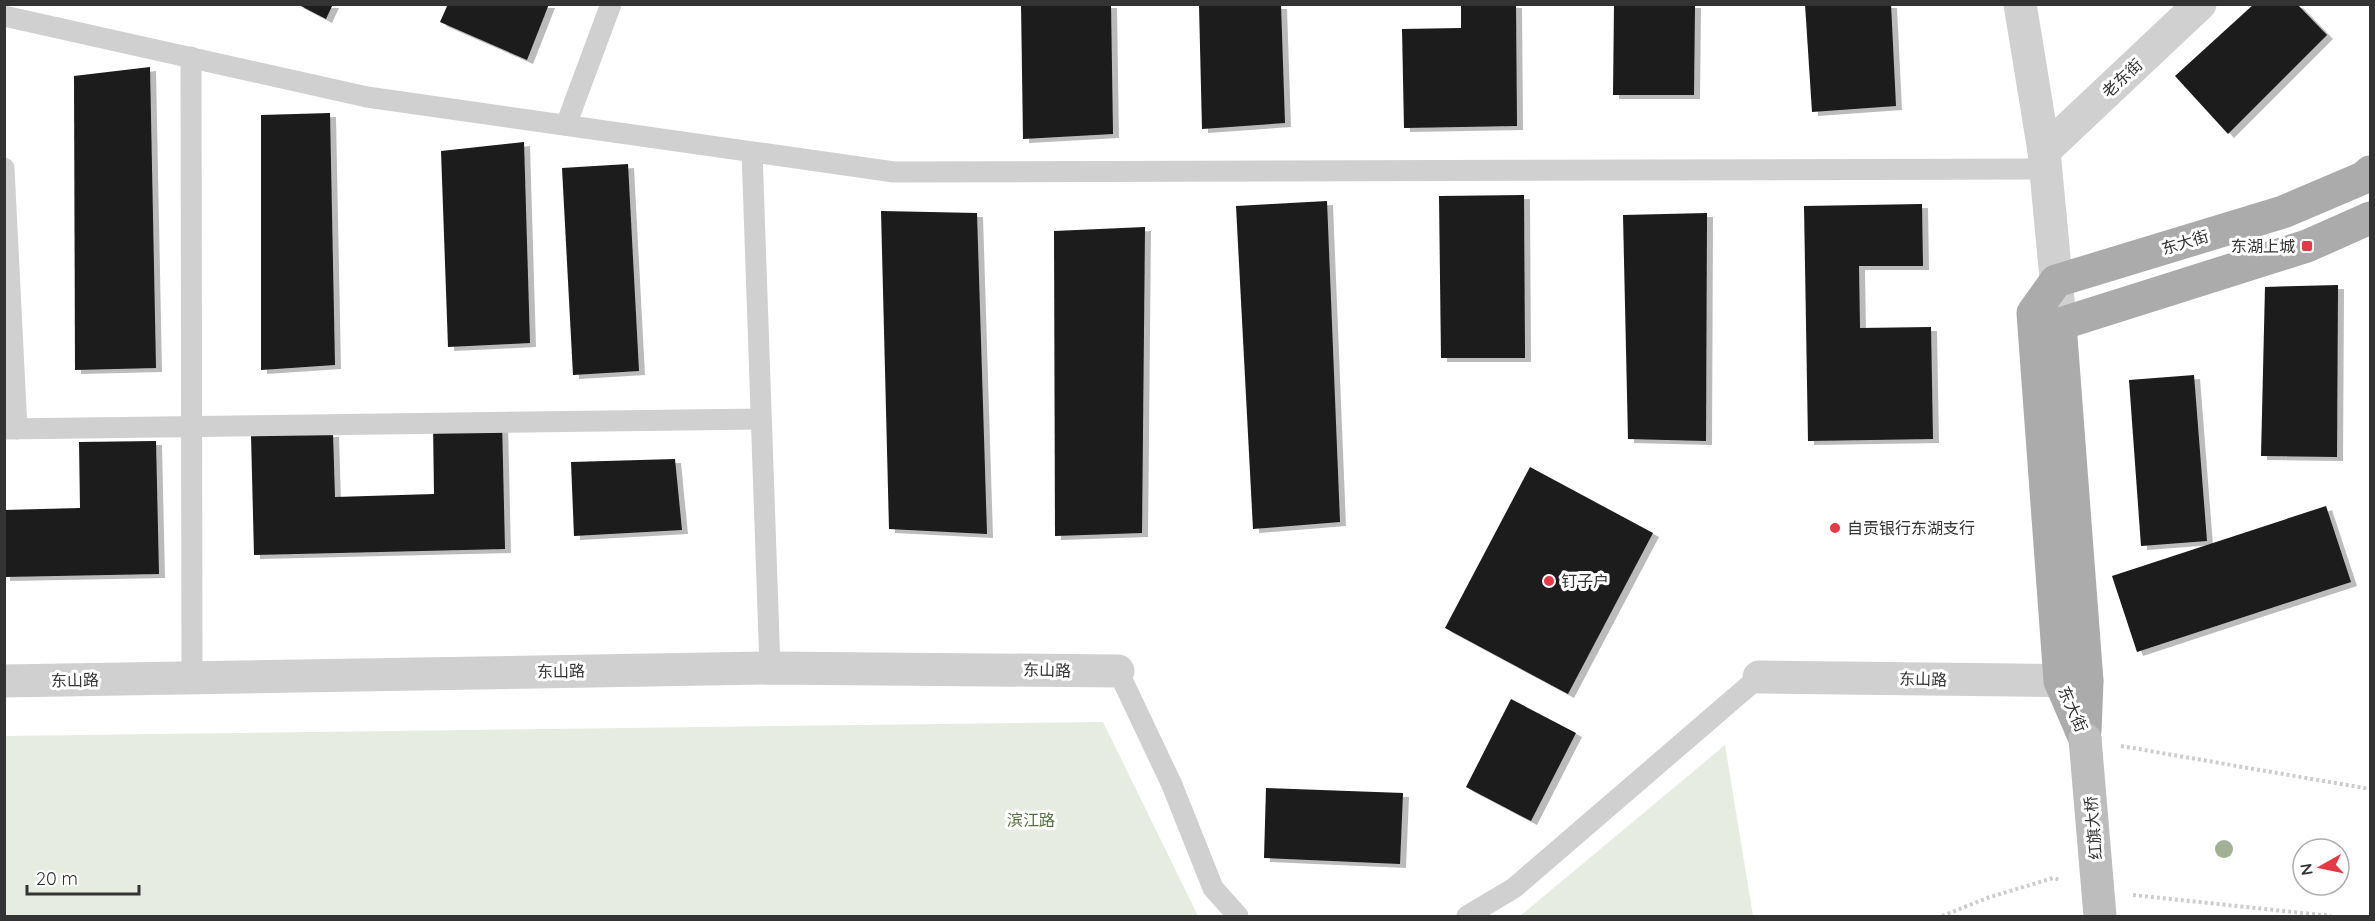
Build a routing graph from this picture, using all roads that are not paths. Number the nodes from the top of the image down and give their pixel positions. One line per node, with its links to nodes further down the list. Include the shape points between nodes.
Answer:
1 (611, 4): 6 (lane)
2 (2020, 4): 8 (street)
3 (2200, 4): 8 (street, 老东街)
4 (4, 16): 5 (lane)
5 (191, 57): 6 (lane, via 367,97); 15 (lane)
6 (566, 125): 7 (lane)
7 (752, 152): 8 (lane, via 894,172); 14 (lane)
8 (2045, 160): 12 (street)
9 (4, 168): 16 (lane)
10 (2370, 172): 12 (main road, 东大街, via 2283,212)
11 (2370, 218): 13 (main road, via 2307,246)
12 (2056, 281): 13 (street); 22 (main road, 东大街, via 2033,313)
13 (2060, 324): 22 (main road, 东大街)
14 (761, 419): 15 (lane); 17 (lane)
15 (192, 427): 16 (lane); 20 (lane)
16 (11, 429)
17 (770, 668): 18 (street, 东山路); 20 (street, 东山路)
18 (1118, 671): 24 (lane, via 1172,785 1213,888)
19 (1759, 677): 22 (street, 东山路); 25 (lane, via 1514,888)
20 (192, 678): 21 (street, 东山路)
21 (4, 681)
22 (2074, 681): 23 (main road, 东大街)
23 (2085, 739): 26 (street, 红旗大桥, bridge)
24 (1238, 916)
25 (1467, 916)
26 (2100, 916)

